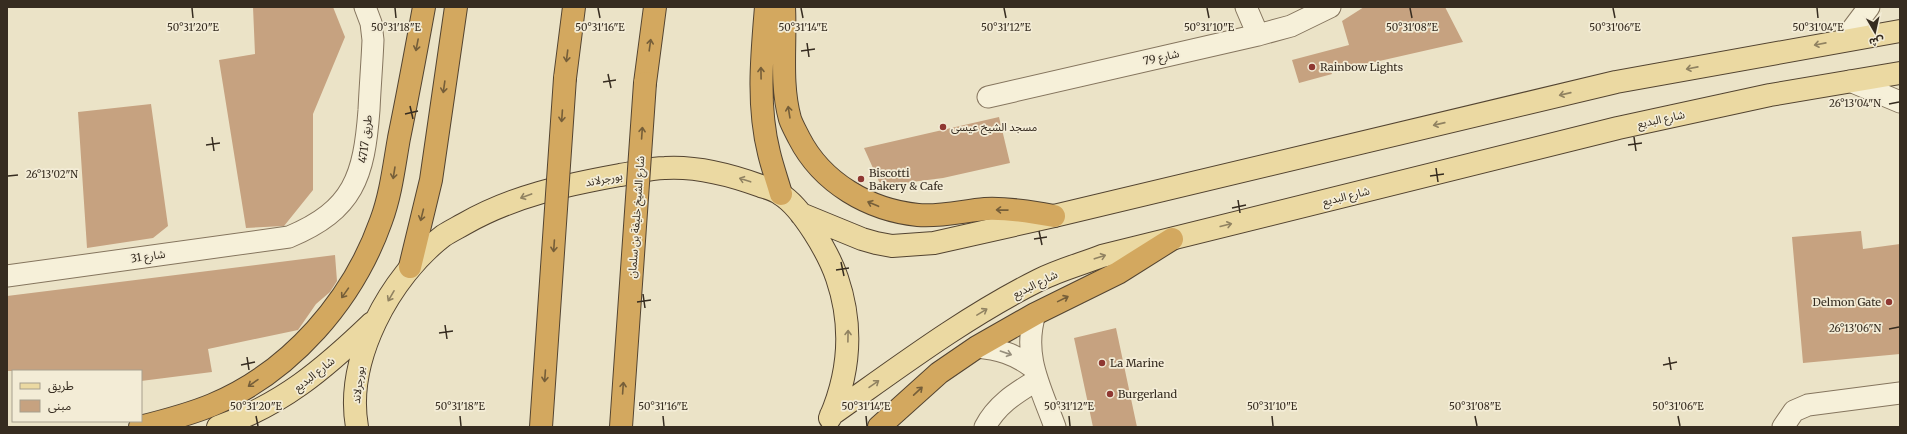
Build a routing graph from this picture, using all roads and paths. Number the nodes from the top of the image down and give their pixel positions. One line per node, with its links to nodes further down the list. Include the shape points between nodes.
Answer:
1 (365, 7): 21 (street, طريق 4717, via 371,23 373,40 366,146 362,167 353,186 326,218)
2 (424, 7): 31 (highway, one-way to 31, via 393,180 382,220 350,286 329,316 304,343 246,387 213,404 176,418)
3 (456, 7): 23 (highway, one-way to 23, via 431,180)
4 (574, 7): 34 (highway, one-way to 34, bridge, via 565,78)
5 (655, 7): 35 (highway, شارع الشيخ خليفة بن سلمان, one-way to 5, bridge, via 645,83)
6 (766, 7): 18 (highway, one-way to 6, via 768,152 762,87 761,61)
7 (784, 7): 20 (highway, one-way to 7, via 1020,210 987,209 920,215 886,210 854,196 827,176 805,150 790,119 785,86)
8 (1246, 7): 12 (street)
9 (1330, 7): 12 (street, شارع 79, via 1291,26)
10 (1869, 7): 13 (street)
11 (1900, 31): 13 (main road)
12 (1258, 35): 16 (street, شارع 79)
13 (1845, 39): 20 (main road, one-way to 20, via 1616,82)
14 (1900, 73): 15 (main road, شارع البديع)
15 (1850, 81): 17 (street); 22 (main road, شارع البديع, one-way to 15, via 1618,128 1770,95)
16 (988, 97)
17 (1900, 102)
18 (781, 194): 19 (main road, بورجرلاند); 23 (main road, بورجرلاند, one-way to 23, via 744,180 709,171 665,168 605,178 528,195 476,217 443,236)
19 (801, 214): 20 (main road, via 862,239 892,246 934,243); 30 (main road, بورجرلاند, one-way to 19, via 842,386 848,326 843,296 833,267)
20 (1054, 216)
21 (289, 237): 24 (street, شارع 31)
22 (1172, 239): 25 (highway, one-way to 22, via 1118,273); 30 (main road, شارع البديع, one-way to 22, via 953,330 1041,279 1102,256)
23 (410, 267): 26 (main road, بورجرلاند, one-way to 26)
24 (7, 276)
25 (1035, 314): 27 (highway); 28 (street, via 1029,340)
26 (379, 317): 32 (main road, شارع البديع, via 320,371 286,394 238,420); 33 (main road, بورجرلاند, via 364,349 358,373 355,401)
27 (977, 347): 28 (street, one-way to 28, via 1006,352 1020,358); 36 (highway, one-way to 27, via 939,372)
28 (1035, 373): 37 (street, via 999,406); 38 (street)
29 (1900, 393): 39 (street, via 1808,405 1794,411)
30 (828, 421)
31 (140, 427)
32 (218, 427)
33 (357, 427)
34 (541, 427)
35 (620, 427)
36 (880, 427)
37 (985, 427)
38 (1055, 427)
39 (1783, 427)

